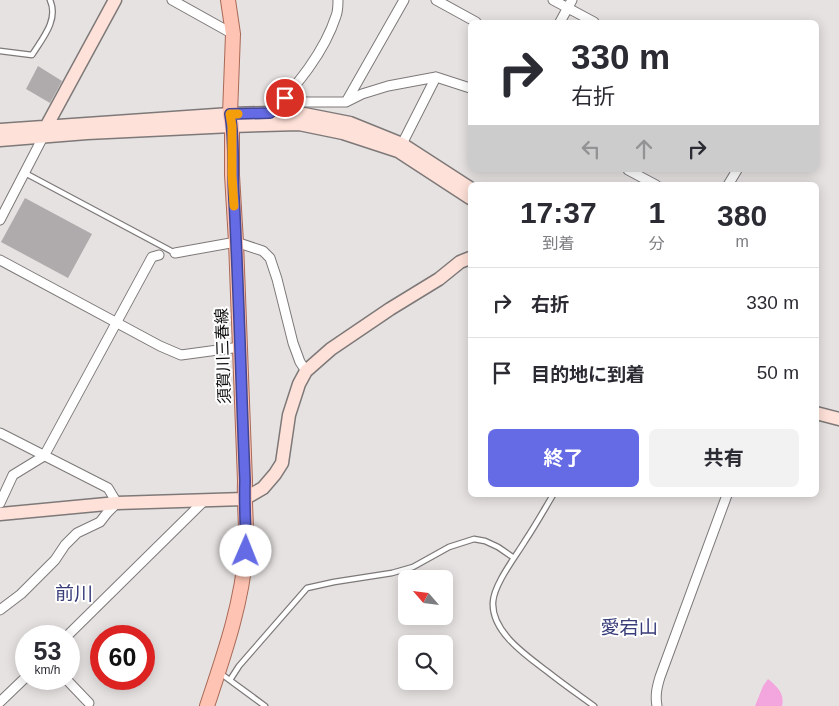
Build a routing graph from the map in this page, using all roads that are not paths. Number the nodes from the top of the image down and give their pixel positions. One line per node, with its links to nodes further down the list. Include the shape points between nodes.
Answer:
1 (50, 0): 14 (lane, via 52,23 32,55)
2 (115, 0): 22 (street)
3 (172, 0): 13 (street)
4 (228, 0): 13 (main road, 須賀川三春線)
5 (338, 0): 17 (street, via 337,14 323,45)
6 (404, 0): 18 (street)
7 (436, 0): 10 (street)
8 (553, 0): 9 (street)
9 (570, 4): 11 (street); 12 (street)
10 (472, 20)
11 (561, 20)
12 (591, 20)
13 (233, 34): 20 (main road, 須賀川三春線)
14 (0, 51)
15 (436, 77): 16 (street); 18 (street, via 388,86); 24 (street)
16 (468, 87)
17 (285, 98): 18 (street, via 290,102); 19 (street)
18 (346, 102)
19 (270, 113): 20 (street); 24 (street, via 304,114 350,123)
20 (231, 120): 22 (street); 29 (street, via 299,124 343,132 398,151); 31 (main road, 須賀川三春線)
21 (0, 130): 22 (street)
22 (45, 132): 23 (street); 26 (street)
23 (0, 140)
24 (402, 144): 28 (street)
25 (632, 172): 27 (street)
26 (24, 173): 30 (street); 32 (lane)
27 (650, 182)
28 (468, 187)
29 (468, 197)
30 (0, 220)
31 (236, 242): 32 (street); 37 (main road, 須賀川三春線); 38 (street, via 263,251 270,258 293,343)
32 (174, 253)
33 (159, 255): 36 (street, via 152,257)
34 (468, 259): 38 (street, via 338,344)
35 (0, 260): 36 (street)
36 (117, 323): 37 (street, via 181,355); 44 (street)
37 (240, 347): 47 (main road, 須賀川三春線)
38 (306, 371): 47 (street, via 289,416 282,463 263,488)
39 (819, 406): 40 (street)
40 (839, 411)
41 (819, 413): 42 (street)
42 (839, 419)
43 (0, 433): 44 (street)
44 (44, 456): 49 (street, via 13,475); 50 (street, via 108,488)
45 (553, 497): 52 (lane)
46 (726, 497): 63 (street, via 660,676)
47 (244, 499): 48 (street); 55 (main road, 須賀川三春線, via 246,551)
48 (204, 501): 50 (street); 54 (street)
49 (0, 503)
50 (117, 503): 51 (street); 53 (street, via 100,522 77,533 21,594)
51 (0, 514)
52 (514, 558): 55 (lane, via 485,541 474,539 449,547 413,567 307,588 244,661); 62 (lane, via 494,596 498,622 519,650)
53 (0, 610)
54 (78, 625)
55 (224, 676): 60 (main road, 須賀川三春線); 61 (lane)
56 (15, 687): 58 (street)
57 (77, 690): 59 (street)
58 (0, 702)
59 (89, 703)
60 (207, 706)
61 (265, 706)
62 (594, 706)
63 (657, 706)

